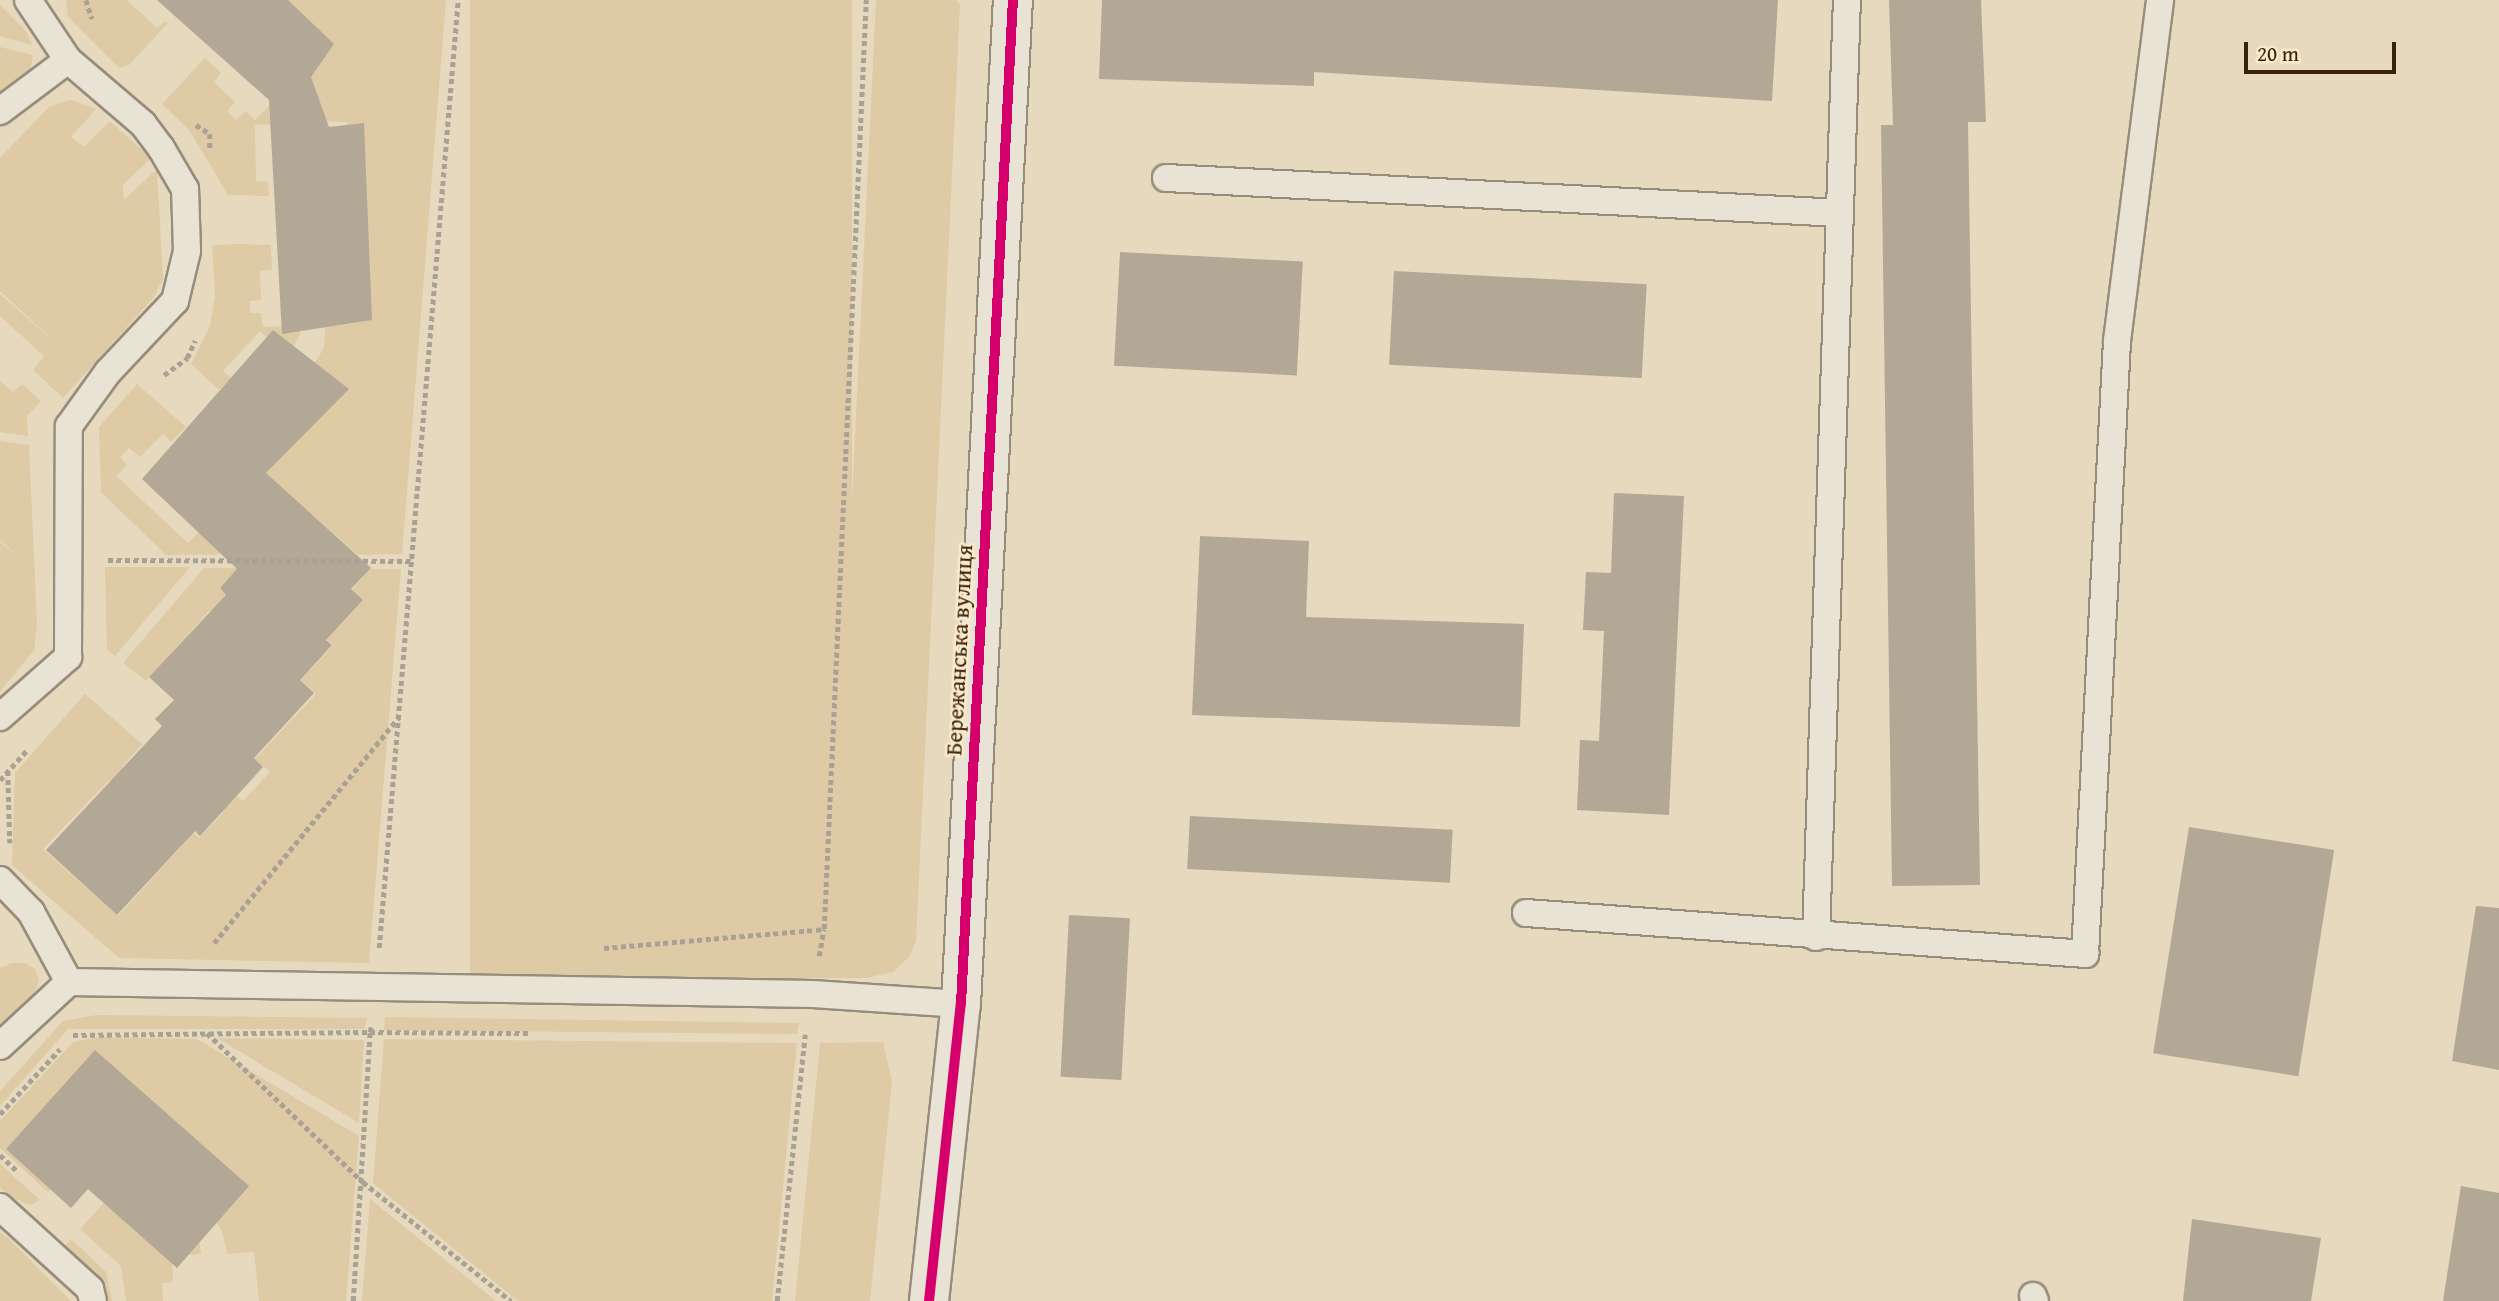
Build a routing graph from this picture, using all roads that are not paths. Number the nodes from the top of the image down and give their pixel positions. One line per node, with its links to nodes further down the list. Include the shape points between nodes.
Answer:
1 (28, 0): 5 (lane)
2 (1013, 0): 14 (street, Бережанська вулиця)
3 (1847, 0): 8 (lane)
4 (2160, 0): 12 (lane, via 2116,341 2085,954)
5 (68, 60): 6 (lane); 9 (lane, via 143,124 161,148 185,190 187,251 175,301 108,372 69,426 68,657)
6 (0, 111)
7 (1166, 178): 8 (lane)
8 (1840, 213): 12 (lane)
9 (0, 717)
10 (0, 880): 13 (lane, via 31,912)
11 (1526, 913): 12 (lane)
12 (1816, 937)
13 (69, 982): 14 (lane, via 813,994); 15 (lane)
14 (961, 1004): 18 (street, Бережанська вулиця)
15 (0, 1046)
16 (0, 1207): 17 (lane, via 90,1289)
17 (93, 1301)
18 (929, 1301)

